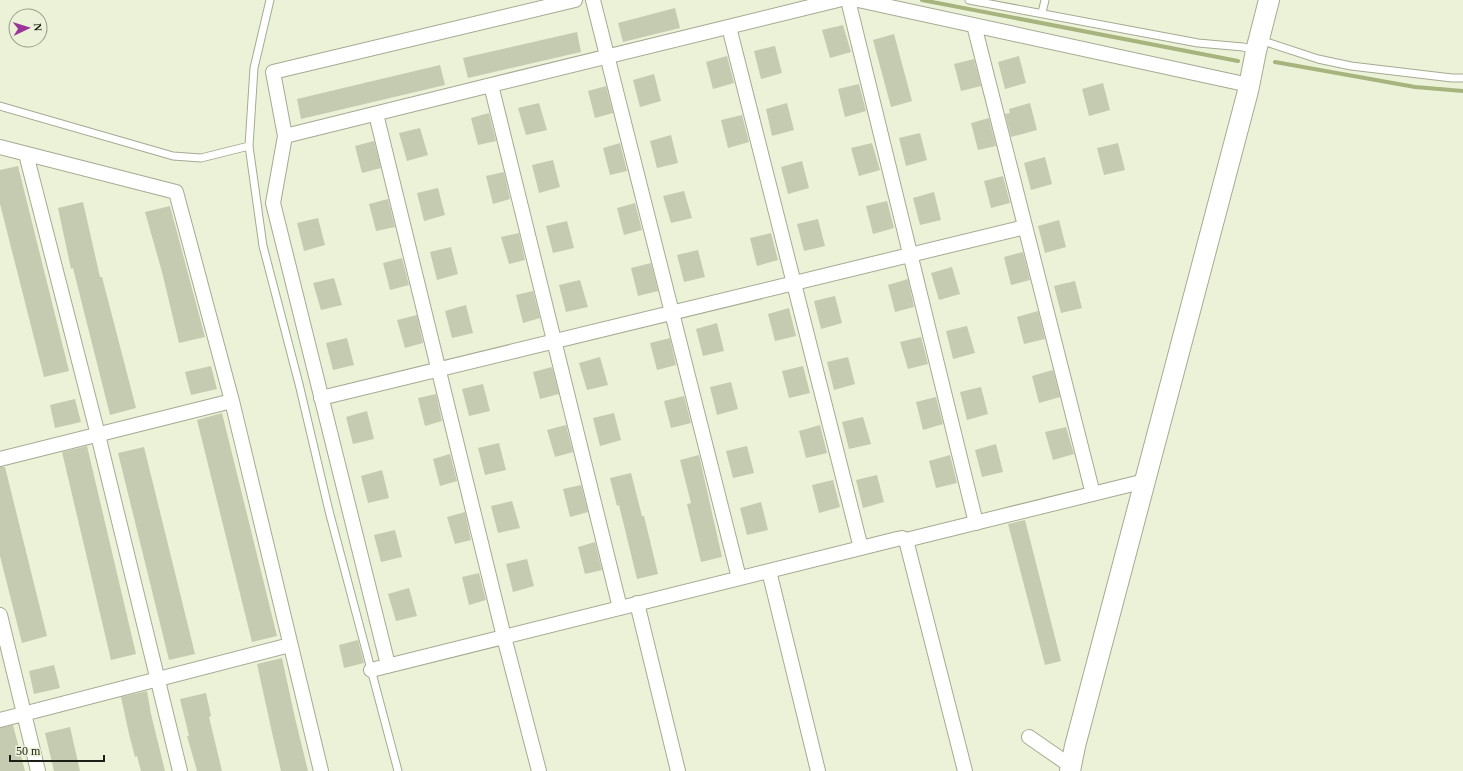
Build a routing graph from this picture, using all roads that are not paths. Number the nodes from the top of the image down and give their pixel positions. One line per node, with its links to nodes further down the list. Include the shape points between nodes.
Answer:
1 (270, 0): 21 (lane, via 254,68)
2 (575, 0): 20 (street, via 274,72)
3 (593, 0): 14 (street)
4 (838, 0): 12 (street)
5 (848, 0): 25 (street)
6 (858, 0): 11 (street)
7 (969, 0): 10 (lane)
8 (1045, 0): 10 (lane)
9 (1269, 0): 13 (main road)
10 (1042, 13): 13 (lane, via 1198,43 1243,47)
11 (974, 25): 17 (street); 24 (street)
12 (729, 27): 14 (street); 26 (street)
13 (1257, 45): 15 (lane, via 1351,66); 17 (main road)
14 (607, 57): 16 (street); 27 (street)
15 (1463, 78)
16 (492, 85): 19 (street); 28 (street)
17 (1249, 85): 34 (main road)
18 (0, 106): 21 (lane, via 173,156 201,158)
19 (376, 114): 20 (street); 29 (street)
20 (285, 136): 30 (street, via 273,204)
21 (249, 146): 47 (lane, via 263,246)
22 (0, 147): 23 (street)
23 (26, 154): 31 (street, via 176,192); 32 (street)
24 (1025, 227): 25 (street); 35 (street)
25 (910, 255): 26 (street); 36 (street)
26 (794, 283): 27 (street); 38 (street)
27 (672, 313): 28 (street); 40 (street)
28 (555, 341): 29 (street); 42 (street)
29 (438, 370): 30 (street); 44 (street)
30 (321, 398): 46 (street)
31 (232, 402): 32 (street); 45 (street)
32 (98, 435): 33 (street); 48 (street)
33 (0, 459)
34 (1145, 481): 35 (street); 52 (main road)
35 (1093, 494): 36 (street)
36 (976, 523): 37 (street)
37 (906, 540): 38 (street, via 902,538); 60 (street)
38 (861, 548): 39 (street)
39 (769, 571): 40 (street); 59 (street)
40 (739, 578): 41 (street)
41 (637, 603): 42 (street); 58 (street)
42 (620, 608): 44 (street)
43 (0, 615): 49 (street)
44 (504, 637): 46 (street); 57 (street)
45 (290, 645): 48 (street); 55 (street)
46 (388, 665): 47 (street)
47 (371, 670): 56 (lane)
48 (156, 679): 49 (street); 54 (street)
49 (24, 714): 50 (street); 53 (street)
50 (0, 720)
51 (1029, 736): 52 (street)
52 (1071, 768)
53 (38, 771)
54 (180, 771)
55 (322, 771)
56 (398, 771)
57 (539, 771)
58 (678, 771)
59 (818, 771)
60 (965, 771)

